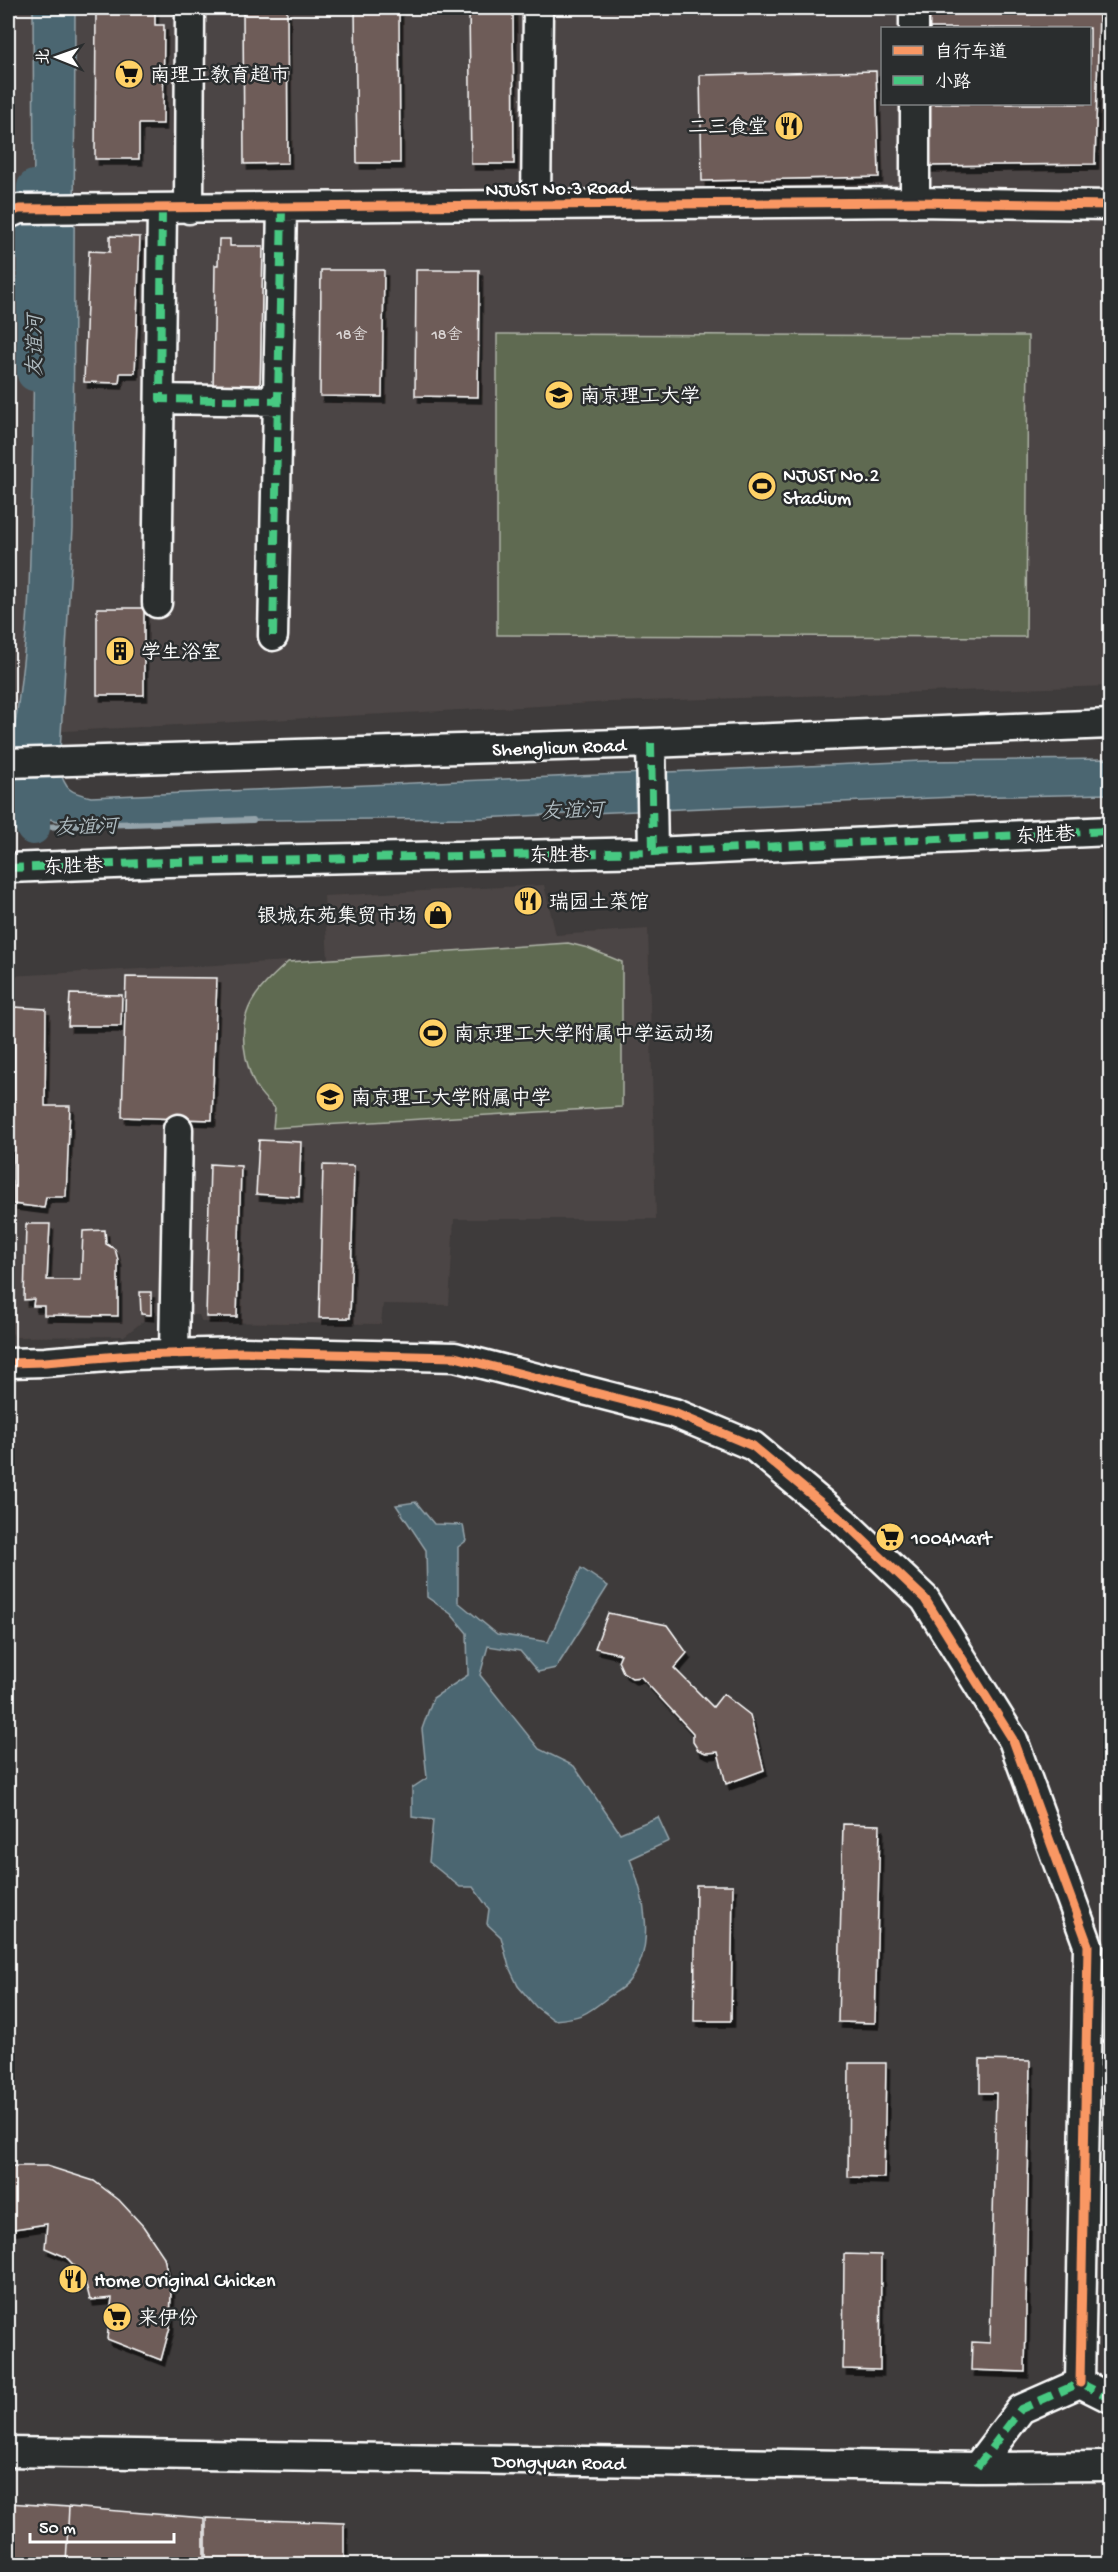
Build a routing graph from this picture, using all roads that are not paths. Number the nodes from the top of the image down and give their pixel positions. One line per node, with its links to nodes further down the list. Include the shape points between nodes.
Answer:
1 (190, 8): 10 (street)
2 (538, 8): 7 (street)
3 (914, 8): 4 (street)
4 (914, 27)
5 (915, 105): 6 (street)
6 (915, 202): 7 (street, NJUST No.3 Road); 8 (street, NJUST No.3 Road)
7 (536, 205): 9 (street, NJUST No.3 Road)
8 (1110, 205)
9 (282, 208): 10 (street, NJUST No.3 Road); 13 (street)
10 (176, 209): 11 (street, NJUST No.3 Road); 12 (street)
11 (14, 212)
12 (160, 399): 13 (street); 14 (street)
13 (278, 401): 15 (street)
14 (158, 603)
15 (273, 636)
16 (1110, 724): 17 (street, Shenglicun Road)
17 (651, 743): 18 (street, Shenglicun Road); 20 (street)
18 (8, 763)
19 (1110, 831): 20 (street, 东胜巷)
20 (653, 843): 21 (street, 东胜巷)
21 (8, 868)
22 (178, 1129): 23 (street)
23 (174, 1354): 24 (street); 25 (street, via 455,1357 674,1413 753,1446 844,1522 925,1599 1013,1740 1088,1945)
24 (8, 1363)
25 (1080, 2383): 26 (street); 29 (street, via 1021,2409)
26 (1110, 2398)
27 (8, 2452): 29 (street, Dongyuan Road)
28 (1110, 2466): 29 (street, Dongyuan Road)
29 (977, 2467)

